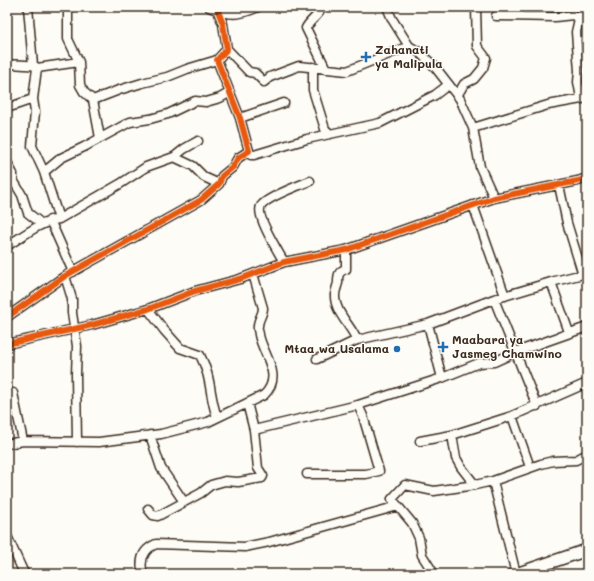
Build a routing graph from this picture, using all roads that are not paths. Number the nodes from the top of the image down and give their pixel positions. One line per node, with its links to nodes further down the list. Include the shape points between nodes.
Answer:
1 (28, 7): 19 (street)
2 (68, 7): 17 (street, via 68,39)
3 (209, 7): 10 (street)
4 (258, 7): 10 (street, via 241,14)
5 (322, 7): 21 (street, via 306,28)
6 (387, 7): 14 (street)
7 (476, 7): 24 (street, via 477,46 486,58 483,68 474,79 464,84)
8 (510, 7): 12 (street)
9 (585, 7): 13 (street)
10 (218, 11): 15 (street)
11 (496, 16): 12 (street)
12 (522, 16): 13 (street, via 573,15)
13 (583, 20): 25 (street, via 576,32 580,72 578,82)
14 (409, 46): 21 (street, via 347,71); 22 (street, via 435,67)
15 (227, 49): 16 (street); 20 (street, via 249,72 255,73 264,82 270,76 299,66)
16 (216, 60): 23 (street); 27 (street)
17 (79, 62): 19 (street); 27 (street, via 80,85)
18 (7, 65): 19 (street, via 17,63)
19 (35, 66): 26 (street)
20 (313, 67): 21 (street); 32 (street, via 313,90 325,128)
21 (326, 70)
22 (448, 84): 24 (street); 32 (street, via 435,94 380,124)
23 (229, 93): 30 (street); 33 (street, via 206,102 195,101 168,114 130,122)
24 (458, 96): 31 (street)
25 (584, 98): 31 (street, via 548,105)
26 (34, 99): 29 (street); 38 (street, via 32,146)
27 (93, 100): 33 (street)
28 (284, 103): 30 (street)
29 (7, 108)
30 (240, 118): 35 (street)
31 (473, 128): 44 (street, via 480,167)
32 (330, 134): 35 (street, via 254,155)
33 (100, 138): 38 (street, via 61,158)
34 (198, 141): 36 (street)
35 (249, 151): 42 (street, via 238,158 222,176)
36 (174, 157): 42 (street, via 193,166 204,177); 46 (street, via 146,167)
37 (7, 162): 41 (street, via 13,174)
38 (44, 172): 46 (street)
39 (587, 178): 43 (street)
40 (310, 180): 51 (street, via 270,199 259,211 270,238)
41 (10, 182): 48 (street, via 22,195 28,213)
42 (219, 184): 52 (street, via 201,200)
43 (559, 185): 44 (street); 54 (street, via 567,223)
44 (494, 198): 45 (street)
45 (474, 205): 50 (street); 57 (street)
46 (59, 219): 47 (street)
47 (50, 220): 48 (street); 52 (street)
48 (42, 224): 49 (street)
49 (7, 246)
50 (346, 250): 51 (street); 65 (street, via 346,268 338,275 335,295 341,314)
51 (284, 262): 53 (street)
52 (73, 272): 55 (street)
53 (252, 274): 59 (street, via 195,291); 72 (street, via 263,308 258,326 261,343 271,363 272,382 264,395)
54 (585, 274): 56 (street)
55 (66, 276): 60 (street); 63 (street)
56 (551, 282): 57 (street); 64 (street)
57 (505, 296): 58 (street)
58 (494, 299): 61 (street); 67 (street)
59 (148, 309): 63 (street); 76 (street, via 180,348 200,355 209,377)
60 (7, 317)
61 (428, 324): 65 (street); 69 (street)
62 (587, 327): 64 (street)
63 (75, 328): 66 (street); 82 (street)
64 (569, 332): 67 (street)
65 (357, 340): 68 (street)
66 (7, 344)
67 (516, 352): 69 (street, via 494,362 479,363); 74 (street)
68 (317, 359)
69 (442, 378): 73 (street)
70 (587, 383): 74 (street)
71 (12, 393): 80 (street)
72 (247, 403): 76 (street); 77 (street)
73 (358, 404): 77 (street); 86 (street, via 379,471 366,474)
74 (537, 406): 75 (street)
75 (512, 416): 78 (street); 85 (street)
76 (217, 417): 79 (street, via 201,424)
77 (254, 430): 89 (street, via 258,468 264,476 238,482 211,484 202,493)
78 (452, 435): 81 (street); 88 (street, via 456,458)
79 (150, 436): 82 (street); 89 (street, via 161,468)
80 (23, 441): 82 (street); 83 (street)
81 (420, 441)
82 (77, 442)
83 (7, 444)
84 (587, 454): 85 (street, via 576,460 553,461)
85 (530, 467): 87 (street)
86 (307, 474)
87 (493, 481): 88 (street); 97 (street)
88 (475, 485): 90 (street, via 434,491 405,485 392,499)
89 (184, 502): 91 (street, via 158,516 153,515)
90 (398, 506): 94 (street, via 245,547 156,544 145,551 141,559); 96 (street, via 412,523 419,538 422,555)
91 (148, 509)
92 (7, 536): 95 (street)
93 (587, 550): 97 (highway)
94 (142, 570)
95 (25, 574)
96 (434, 574)
97 (516, 574)

